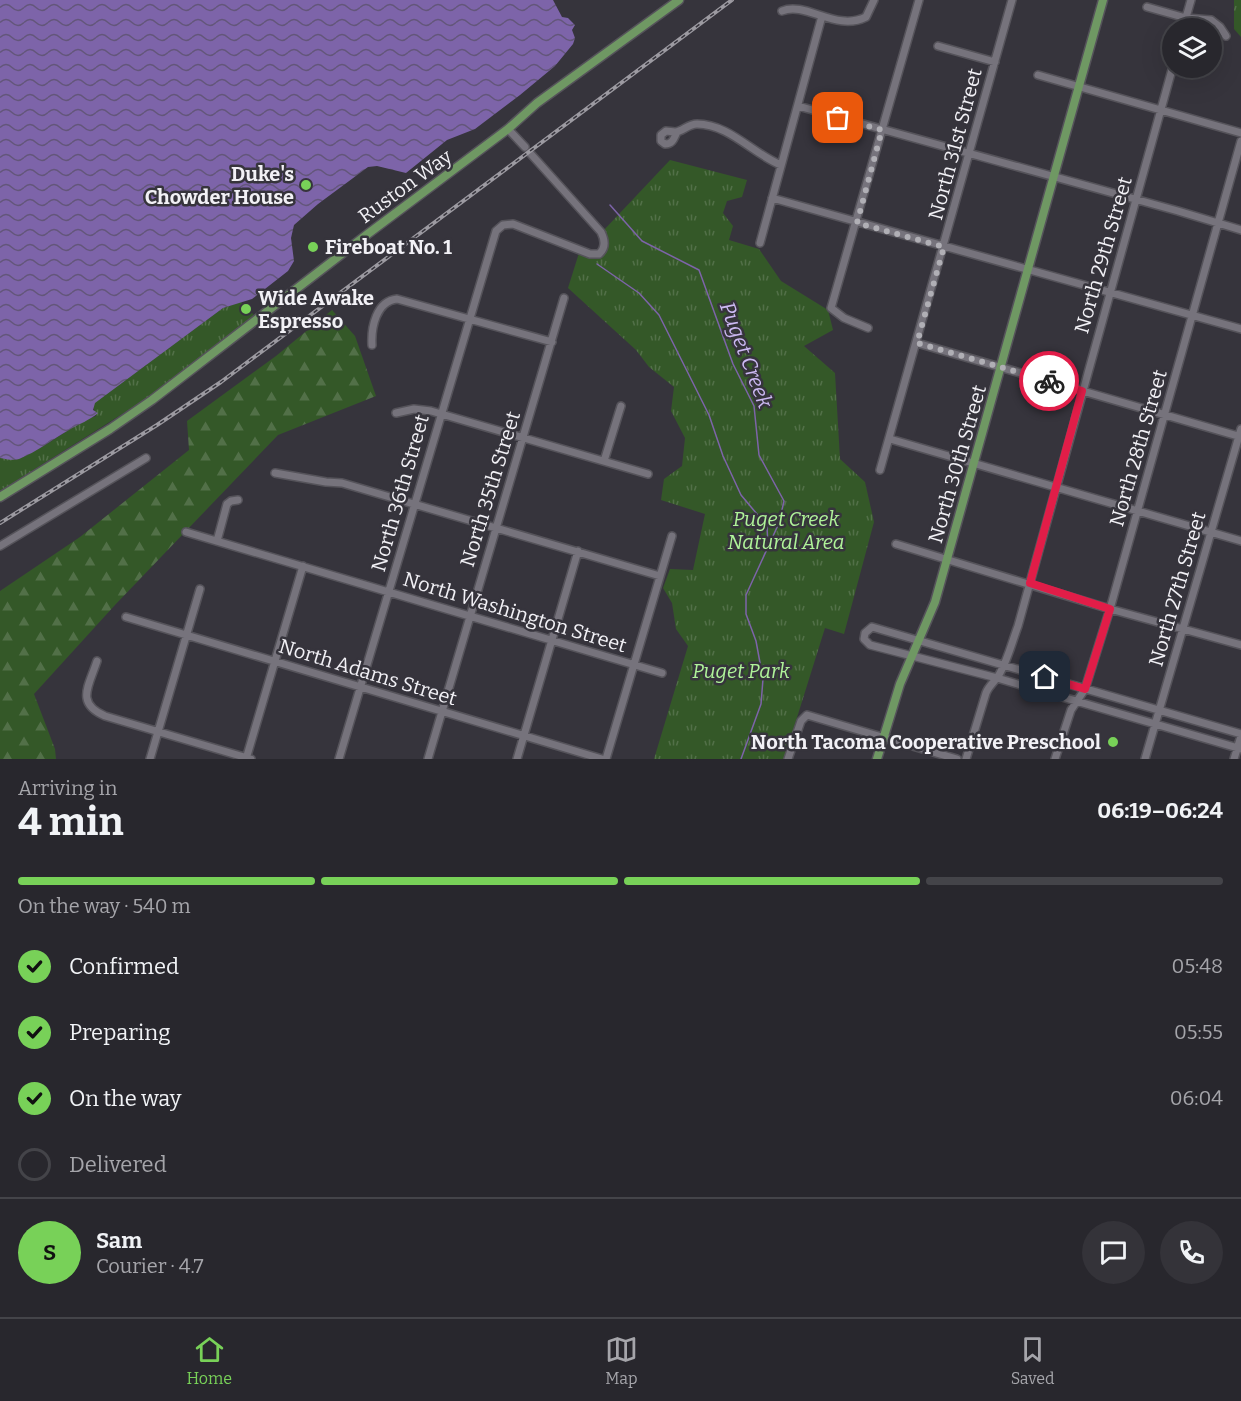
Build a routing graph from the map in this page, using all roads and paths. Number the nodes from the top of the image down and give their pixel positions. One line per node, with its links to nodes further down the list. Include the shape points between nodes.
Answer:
1 (680, 0): 20 (main road, Ruston Way, via 537,103)
2 (874, 0): 9 (street, via 866,17 852,22)
3 (919, 0): 21 (street)
4 (1012, 0): 14 (street, North 31st Street)
5 (1103, 0): 17 (main road, North 30th Street)
6 (1191, 0): 10 (street)
7 (1147, 7): 10 (street)
8 (782, 11): 9 (street, via 794,9)
9 (822, 16): 18 (street)
10 (1186, 18)
11 (1222, 30): 12 (street)
12 (1226, 36)
13 (938, 46): 14 (street)
14 (995, 63): 25 (street, North 31st Street)
15 (1038, 75): 17 (street)
16 (1170, 78): 19 (street, North 29th Street)
17 (1079, 87): 19 (street); 27 (main road, North 30th Street)
18 (798, 106): 21 (street); 26 (street)
19 (1161, 110): 23 (street); 29 (street, North 29th Street)
20 (508, 129): 39 (street, North 36th Street, via 601,232 605,242 601,253 593,254 513,224 501,226 494,237); 61 (main road, Ruston Way, via 152,400)
21 (882, 130): 25 (street); 30 (street)
22 (676, 132): 26 (street, via 694,124 706,126 733,136)
23 (1241, 133)
24 (1241, 141): 31 (street, North 28th Street)
25 (970, 154): 27 (street); 34 (street, North 31st Street)
26 (781, 165): 28 (street)
27 (1054, 177): 29 (street); 35 (main road, North 30th Street)
28 (772, 198): 30 (street); 33 (street)
29 (1136, 200): 31 (street); 36 (street, North 29th Street)
30 (857, 223): 34 (street); 40 (street, via 831,308)
31 (1218, 224): 32 (street); 38 (street, North 28th Street)
32 (1241, 231)
33 (760, 243)
34 (944, 247): 35 (street); 43 (street, North 31st Street)
35 (1029, 270): 36 (street); 45 (main road, North 30th Street)
36 (1110, 293): 38 (street); 46 (street, North 29th Street)
37 (564, 298): 42 (street, North 35th Street)
38 (1192, 316): 41 (street); 50 (street, North 28th Street)
39 (470, 318): 42 (street); 44 (street, via 394,299 376,317); 49 (street, North 36th Street)
40 (868, 328)
41 (1241, 329)
42 (552, 342): 52 (street, North 35th Street)
43 (917, 343): 45 (street); 53 (street, North 31st Street)
44 (372, 345)
45 (1002, 368): 46 (street); 56 (main road, North 30th Street)
46 (1082, 391): 50 (street); 60 (street, North 29th Street)
47 (621, 406): 55 (street)
48 (396, 413): 49 (street, via 420,409)
49 (441, 414): 52 (street); 63 (street, North 36th Street)
50 (1164, 415): 51 (street); 64 (street, North 28th Street)
51 (1240, 434): 67 (street, North 27th Street)
52 (523, 436): 55 (street); 65 (street, North 35th Street)
53 (890, 439): 56 (street); 57 (street, North 31st Street)
54 (146, 458): 72 (street)
55 (604, 461): 59 (street)
56 (975, 463): 60 (street); 74 (main road, North 30th Street)
57 (880, 470)
58 (275, 473): 63 (street, via 340,482)
59 (648, 474)
60 (1056, 487): 64 (street); 77 (street, North 29th Street)
61 (0, 497)
62 (238, 500): 69 (street, via 227,504)
63 (414, 504): 65 (street); 79 (street, North 36th Street)
64 (1138, 511): 67 (street); 80 (street, North 28th Street)
65 (497, 526): 73 (street); 81 (street, North 35th Street)
66 (186, 532): 69 (street, North Washington Street)
67 (1210, 532): 70 (street); 83 (street, North 27th Street)
68 (672, 536): 76 (street)
69 (217, 541): 75 (street, North Washington Street)
70 (1241, 541)
71 (896, 544): 74 (street)
72 (0, 546)
73 (578, 551): 76 (street); 85 (street)
74 (948, 559): 77 (street); 86 (main road, North 30th Street)
75 (303, 566): 79 (street, North Washington Street); 90 (street)
76 (660, 576): 91 (street)
77 (1030, 583): 80 (street); 92 (street, North 29th Street)
78 (201, 589): 84 (street)
79 (389, 592): 81 (street, North Washington Street); 95 (street, North 36th Street)
80 (1110, 609): 83 (street); 96 (street, North 28th Street)
81 (470, 616): 85 (street, North Washington Street); 98 (street, North 35th Street)
82 (126, 617): 84 (street, North Adams Street)
83 (1182, 629): 87 (street); 99 (street, North 27th Street)
84 (187, 635): 90 (street, North Adams Street); 101 (street)
85 (552, 640): 91 (street, North Washington Street); 103 (street)
86 (920, 640): 88 (main road, North 30th Street); 88 (street, via 872,627 865,633 867,644); 92 (street)
87 (1241, 645)
88 (912, 656): 94 (street); 104 (main road, North 30th Street)
89 (97, 661): 101 (street, via 87,693 89,706 105,716)
90 (274, 662): 95 (street, North Adams Street); 106 (street)
91 (634, 664): 93 (street, North Washington Street); 111 (street)
92 (1004, 665): 94 (street, North 29th Street); 96 (street)
93 (662, 673)
94 (997, 678): 97 (street); 115 (street, North 29th Street, via 989,685)
95 (360, 687): 98 (street, North Adams Street); 108 (street, North 36th Street)
96 (1085, 689): 97 (street, North 28th Street); 99 (street)
97 (1076, 702): 100 (street); 116 (street, North 28th Street)
98 (442, 711): 103 (street, North Adams Street); 109 (street, North 35th Street)
99 (1159, 711): 100 (street, North 27th Street); 102 (street)
100 (1155, 725): 105 (street); 117 (street, North 27th Street)
101 (158, 732): 106 (street); 107 (street)
102 (1241, 735): 105 (street)
103 (524, 736): 110 (street); 111 (street, North Adams Street)
104 (883, 738): 112 (street, via 807,715 801,721); 113 (main road, North 30th Street); 114 (street)
105 (1239, 748): 118 (street)
106 (248, 758)
107 (150, 759)
108 (339, 759)
109 (428, 759)
110 (517, 759)
111 (604, 759)
112 (788, 759)
113 (877, 759)
114 (957, 759)
115 (966, 759)
116 (1055, 759)
117 (1145, 759)
118 (1234, 759)

